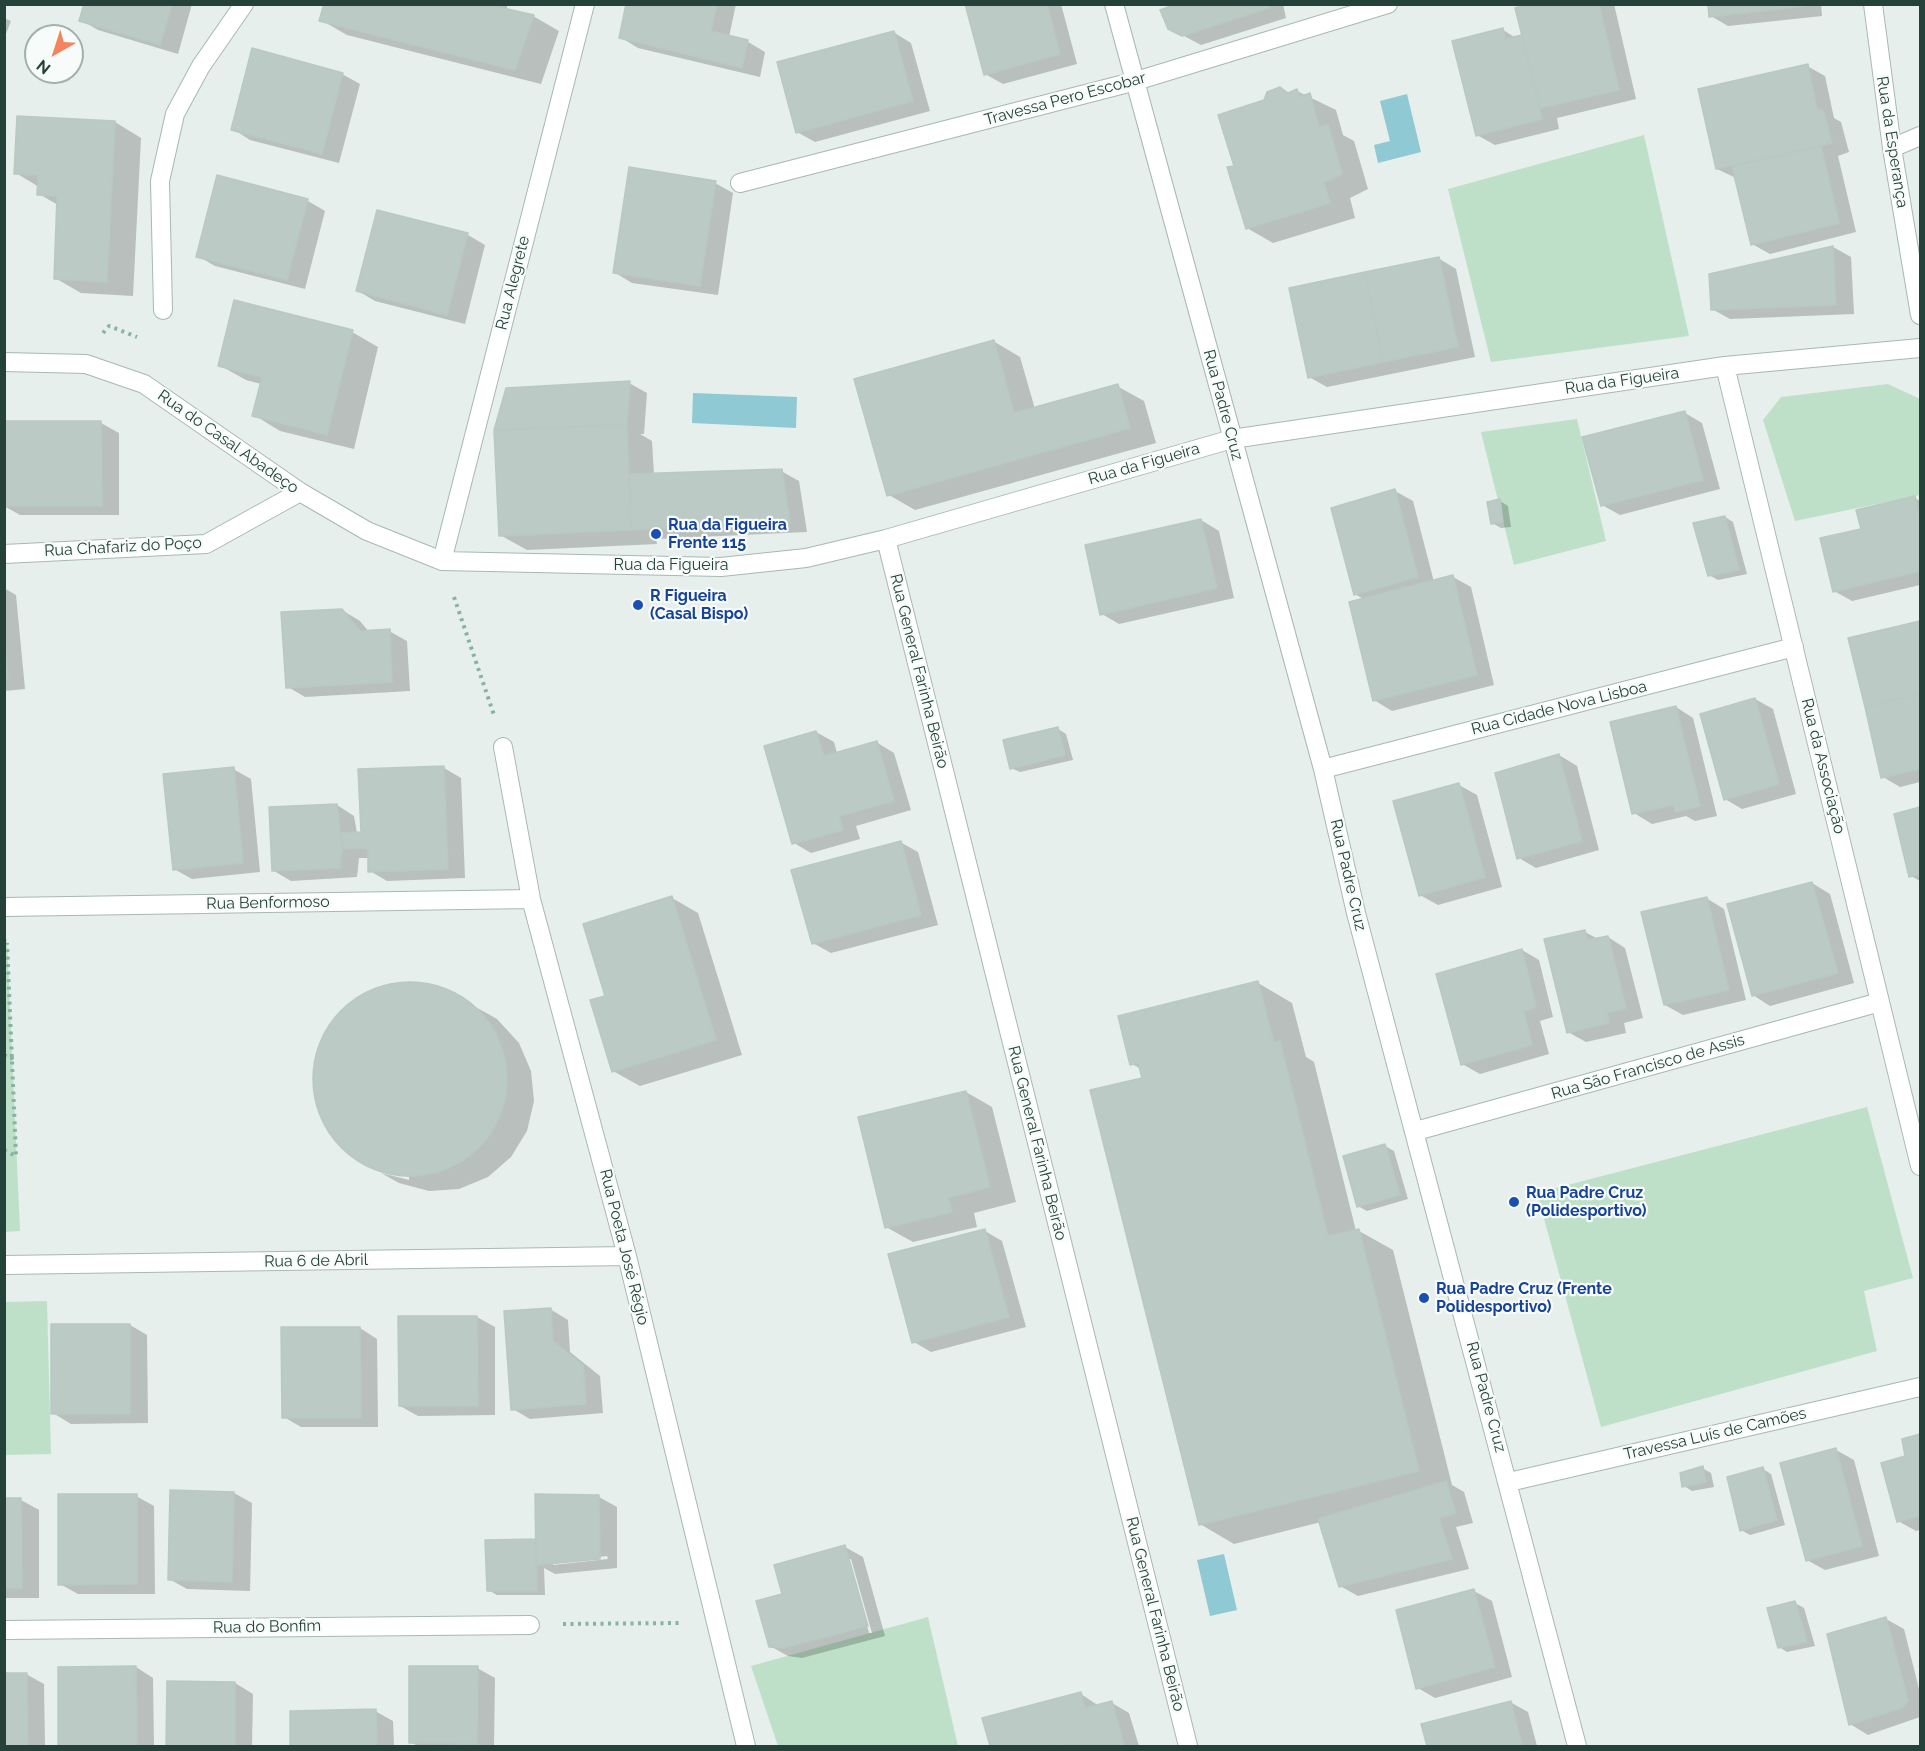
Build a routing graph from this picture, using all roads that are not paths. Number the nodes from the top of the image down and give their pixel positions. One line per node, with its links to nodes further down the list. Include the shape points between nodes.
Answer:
1 (244, 4): 10 (street, via 201,66 175,114 160,181)
2 (585, 4): 19 (street, Rua Alegrete)
3 (1114, 4): 6 (street, Rua Padre Cruz)
4 (1388, 4): 6 (street, Travessa Pero Escobar)
5 (1873, 4): 8 (street, Rua da Esperança)
6 (1136, 81): 9 (street, Travessa Pero Escobar); 15 (street, Rua Padre Cruz)
7 (1920, 136): 8 (street)
8 (1892, 148): 11 (street, Rua da Esperança)
9 (740, 183)
10 (163, 310)
11 (1920, 315)
12 (1920, 348): 14 (street, Rua da Figueira)
13 (4, 362): 16 (street, Rua do Casal Abadeço, via 86,364 144,384)
14 (1725, 366): 15 (street, Rua da Figueira); 20 (street, Rua da Associação)
15 (1232, 439): 17 (street, Rua da Figueira); 22 (street, Rua Padre Cruz)
16 (300, 492): 18 (street, Rua Chafariz do Poço, via 206,544); 19 (street, Rua do Casal Abadeço, via 367,531)
17 (886, 539): 19 (street, Rua da Figueira, via 806,558 721,567); 35 (street, Rua General Farinha Beirão)
18 (4, 554)
19 (442, 561)
20 (1794, 647): 22 (street, Rua Cidade Nova Lisboa); 25 (street, Rua da Associação)
21 (503, 747): 23 (street, Rua Poeta José Régio)
22 (1323, 769): 26 (street, Rua Padre Cruz, via 1356,913)
23 (531, 899): 24 (street, Rua Benformoso); 28 (street, Rua Poeta José Régio)
24 (4, 907)
25 (1880, 1002): 26 (street, Rua São Francisco de Assis); 27 (street, Rua da Associação)
26 (1416, 1131): 31 (street, Rua Padre Cruz)
27 (1920, 1166)
28 (627, 1256): 29 (street, Rua 6 de Abril); 34 (street, Rua Poeta José Régio)
29 (4, 1265)
30 (1920, 1387): 31 (street, Travessa Luís de Camões)
31 (1509, 1482): 36 (street, Rua Padre Cruz)
32 (530, 1625): 33 (street, Rua do Bonfim)
33 (4, 1630)
34 (746, 1746)
35 (1188, 1746)
36 (1577, 1746)

